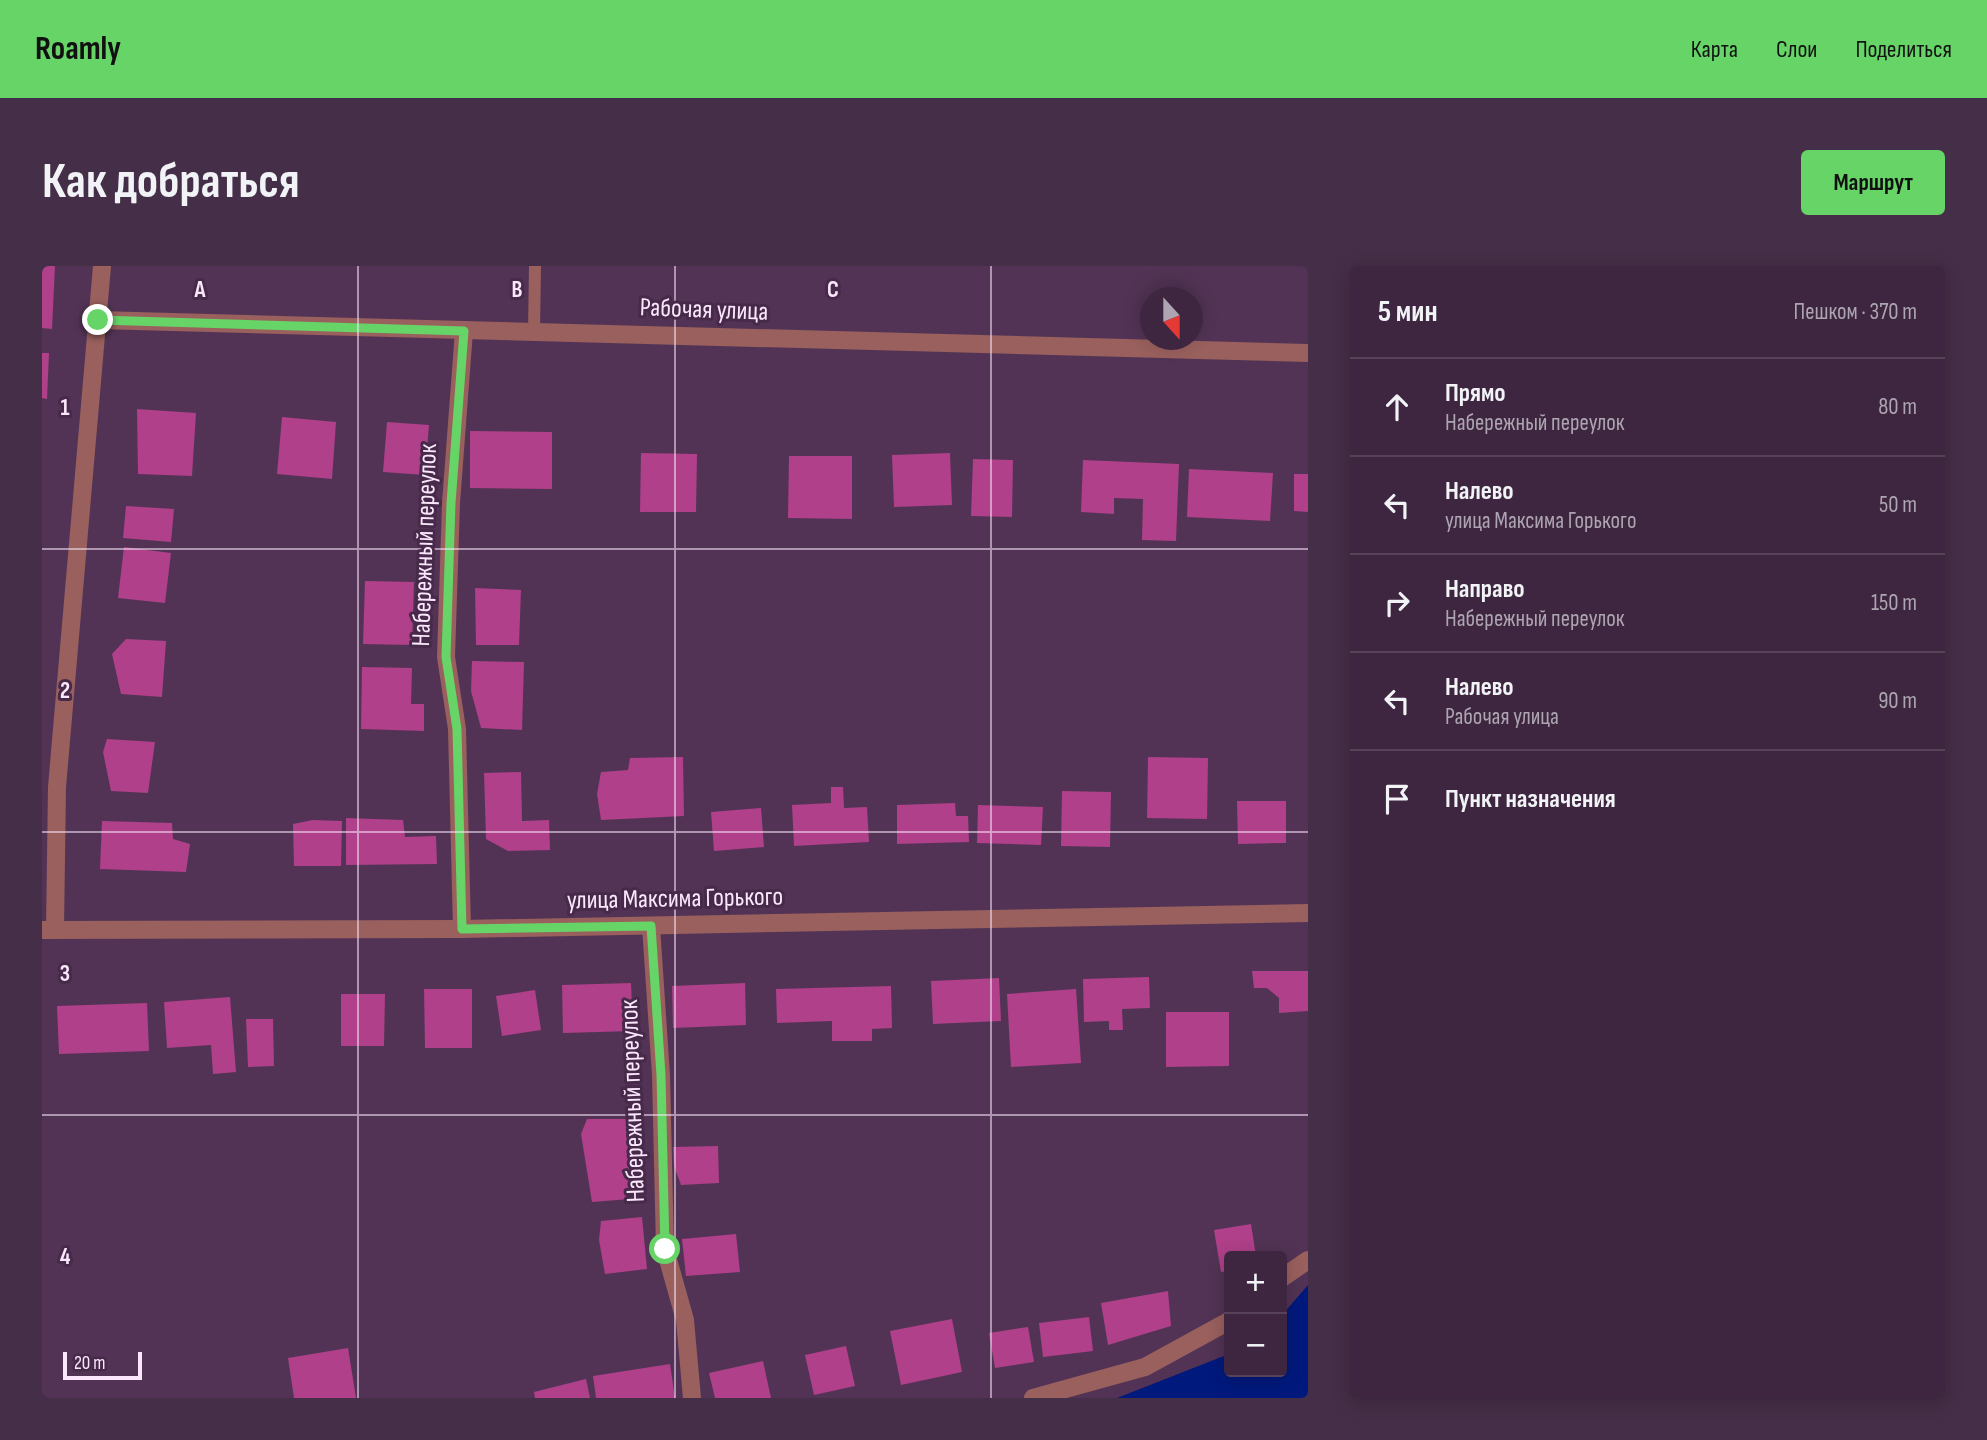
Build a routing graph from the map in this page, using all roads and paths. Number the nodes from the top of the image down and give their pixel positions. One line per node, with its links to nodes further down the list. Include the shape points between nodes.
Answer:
1 (102, 266): 3 (street)
2 (535, 266): 5 (lane)
3 (98, 320): 4 (street, Рабочая улица); 9 (street)
4 (464, 331): 5 (street, Рабочая улица); 10 (street, Набережный переулок, via 446,657 457,729)
5 (534, 332): 6 (street, Рабочая улица)
6 (1308, 353)
7 (1308, 913): 8 (street, улица Максима Горького)
8 (651, 926): 10 (street, улица Максима Горького); 14 (street, Набережный переулок, via 661,1075 665,1249 684,1321)
9 (48, 929): 10 (street, улица Максима Горького)
10 (462, 929)
11 (1308, 1260): 12 (street)
12 (1287, 1275)
13 (1224, 1324): 15 (street, via 1144,1367)
14 (692, 1398)
15 (1033, 1398)

